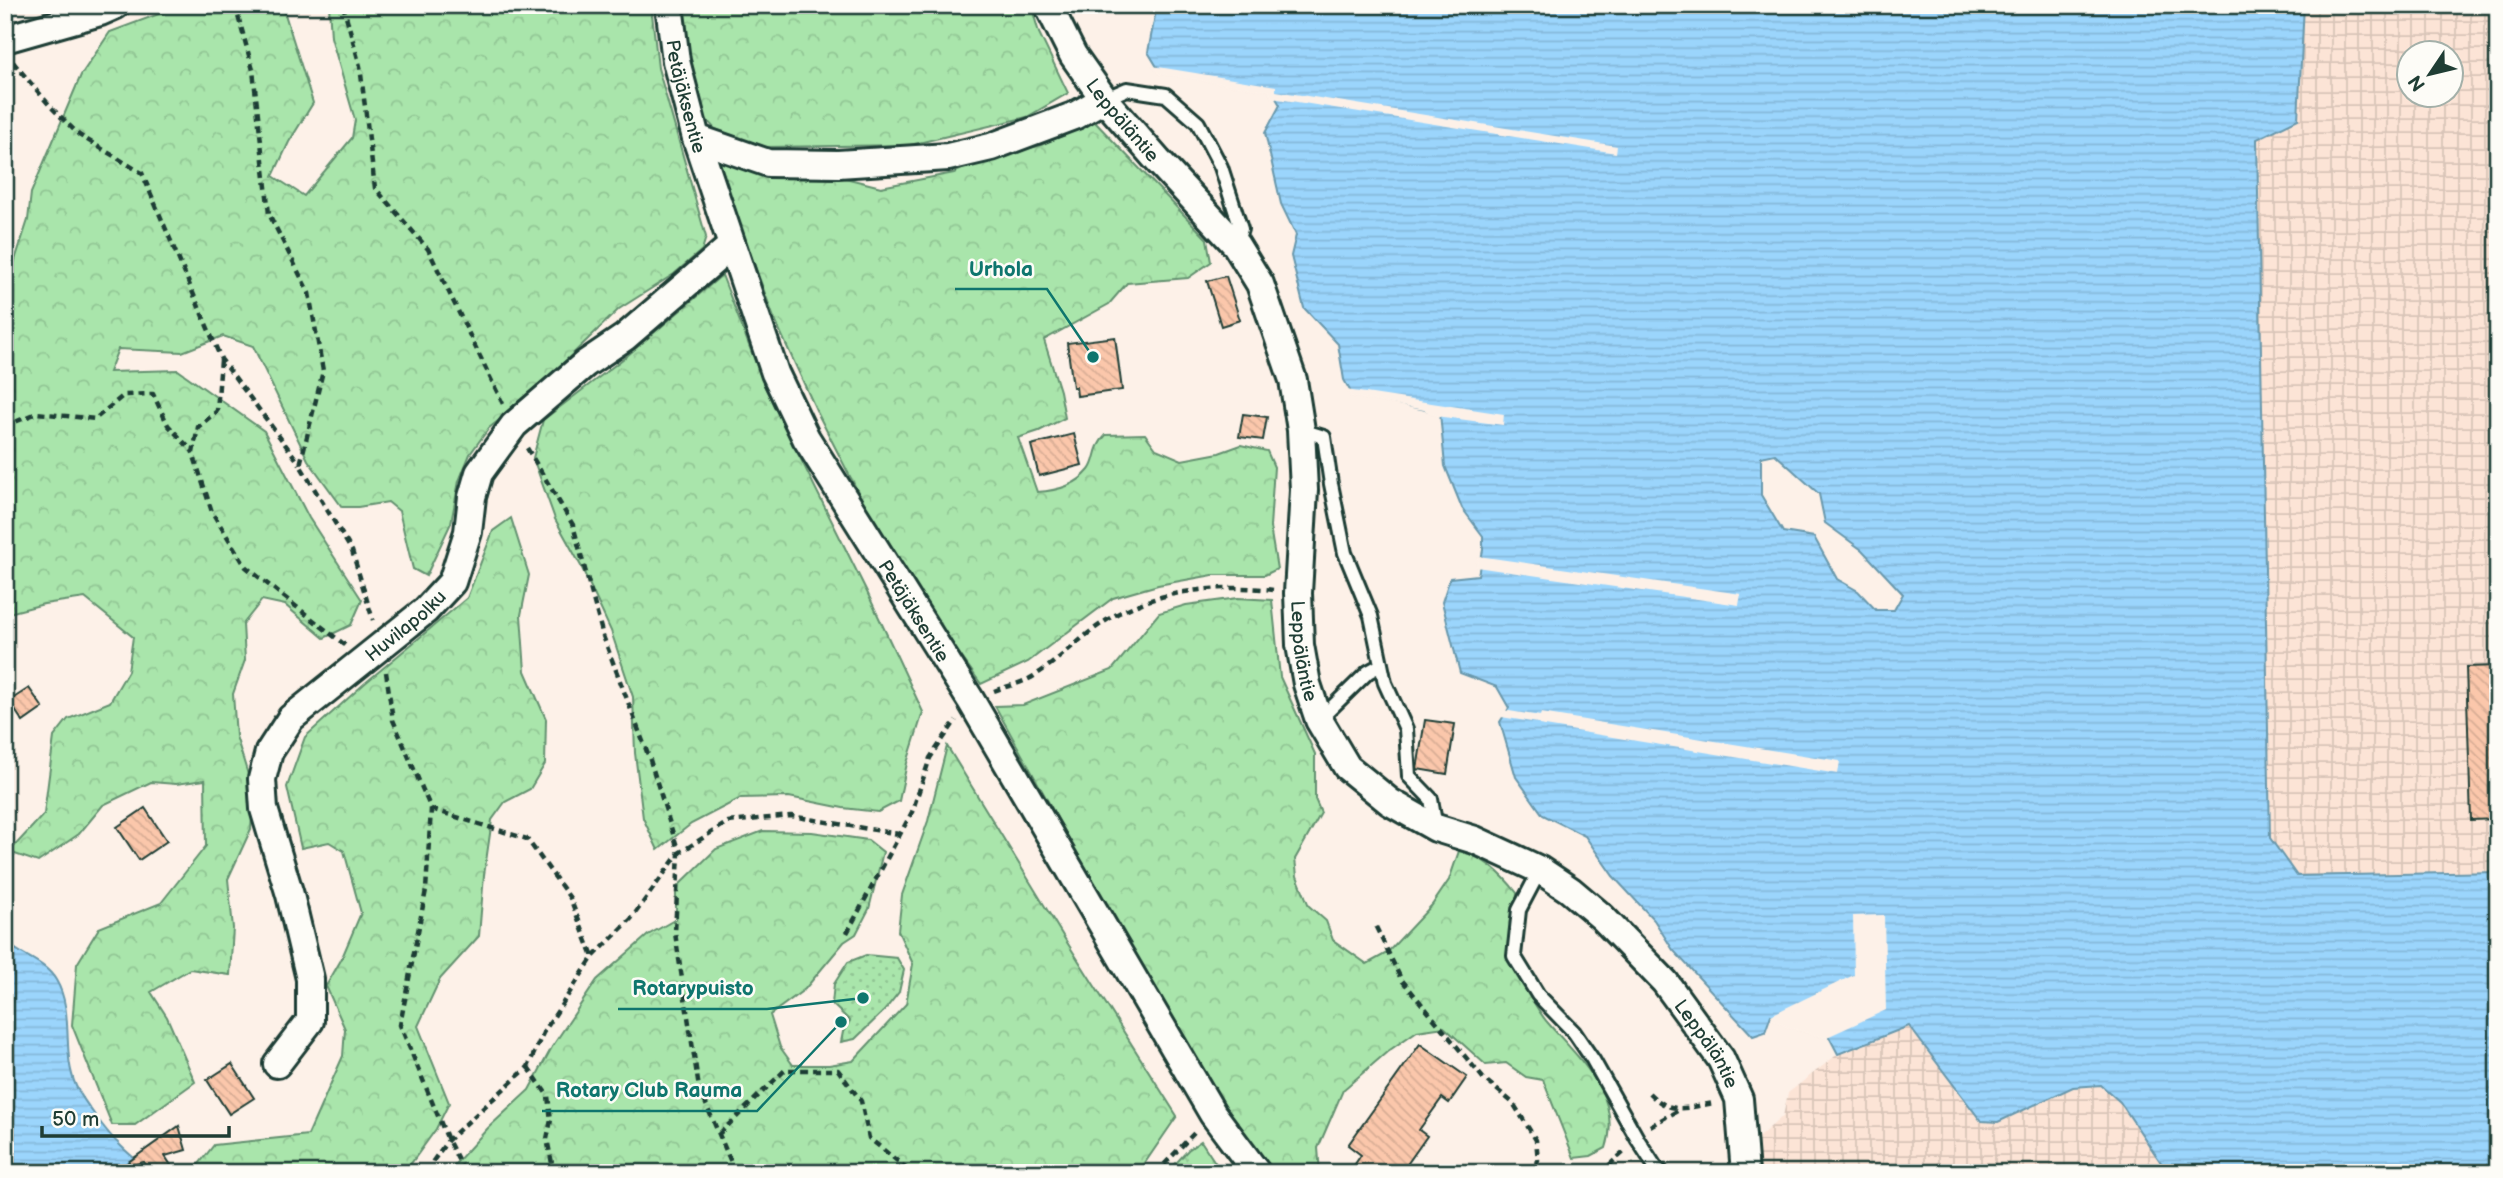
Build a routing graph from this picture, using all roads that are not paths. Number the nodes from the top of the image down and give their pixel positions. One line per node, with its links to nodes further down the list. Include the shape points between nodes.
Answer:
1 (116, 5): 4 (street)
2 (669, 5): 6 (street, Petäjäksentie, via 676,61)
3 (1048, 5): 5 (street, Leppäläntie, via 1073,55)
4 (5, 38)
5 (1104, 99): 6 (street, via 1076,115 992,147 948,156 838,164 768,163); 8 (street, Leppäläntie); 8 (lane, via 1127,89 1166,95 1198,123 1221,167 1241,229)
6 (696, 138): 7 (street, Petäjäksentie)
7 (731, 246): 14 (street, Huvilapolku, via 514,425 479,473 468,532 452,582 426,610 292,718 269,752 262,779 264,809 310,979 310,1021); 15 (street, Petäjäksentie, via 775,373 806,438 970,699 1213,1114)
8 (1236, 246): 9 (street, Leppäläntie, via 1260,284 1275,324 1293,380)
9 (1301, 430): 10 (lane, via 1324,438 1345,553 1371,615); 11 (street, Leppäläntie, via 1300,645)
10 (1381, 665): 11 (lane); 12 (lane, via 1406,729 1409,776 1432,799)
11 (1319, 720): 12 (street, Leppäläntie, via 1348,767 1390,802)
12 (1436, 828): 13 (street, Leppäläntie, via 1475,840)
13 (1539, 870): 16 (lane, via 1519,910 1514,956 1538,995 1574,1032 1638,1140); 17 (street, Leppäläntie, via 1602,917 1665,982 1721,1059 1739,1098)
14 (277, 1064)
15 (1256, 1173)
16 (1663, 1173)
17 (1745, 1173)

